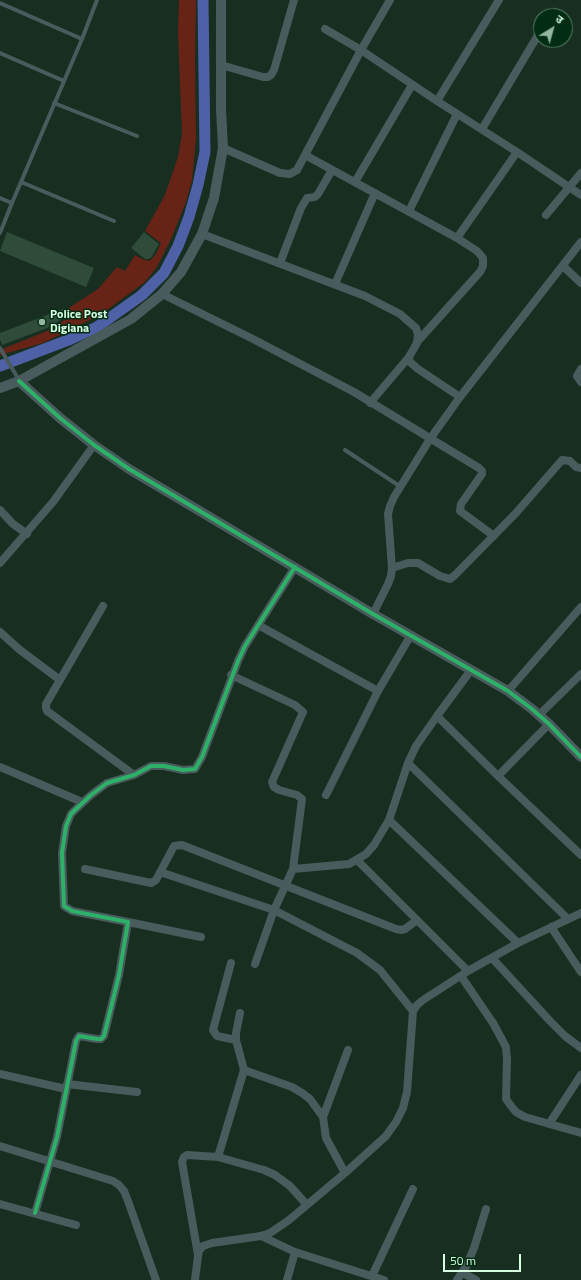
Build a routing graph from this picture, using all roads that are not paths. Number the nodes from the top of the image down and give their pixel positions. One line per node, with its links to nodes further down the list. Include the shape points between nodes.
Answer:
1 (97, 0): 8 (lane)
2 (221, 0): 12 (street)
3 (294, 0): 12 (street, via 271,75 263,76)
4 (390, 0): 10 (street)
5 (499, 0): 15 (street)
6 (0, 3): 8 (lane)
7 (325, 29): 10 (street)
8 (82, 39): 13 (lane)
9 (533, 43): 18 (street)
10 (361, 50): 14 (street); 22 (street)
11 (0, 53): 13 (lane)
12 (221, 65): 20 (street)
13 (64, 81): 16 (lane)
14 (412, 85): 15 (street); 26 (street)
15 (437, 101): 17 (street)
16 (54, 103): 19 (lane); 25 (lane)
17 (457, 114): 18 (street); 32 (street)
18 (482, 129): 21 (street)
19 (137, 136)
20 (223, 148): 22 (street, via 280,173 290,174 297,170); 36 (street, via 214,198)
21 (517, 152): 27 (street); 37 (street)
22 (305, 155): 23 (street)
23 (332, 170): 26 (street); 39 (street, via 318,194 307,198 301,208)
24 (581, 173): 27 (street)
25 (21, 182): 31 (lane); 34 (lane)
26 (355, 182): 28 (street)
27 (570, 187): 29 (street); 33 (street)
28 (375, 193): 32 (street); 42 (street)
29 (581, 196)
30 (0, 198): 31 (lane)
31 (12, 203): 35 (lane)
32 (409, 211): 37 (street)
33 (546, 215)
34 (114, 221)
35 (0, 233)
36 (202, 234): 39 (street); 43 (street, via 182,272)
37 (457, 238): 44 (street, via 477,251 483,258 483,266)
38 (581, 242): 40 (street)
39 (280, 263): 42 (street)
40 (563, 266): 41 (street); 51 (street)
41 (581, 283)
42 (335, 284): 44 (street, via 400,314 416,328)
43 (162, 294): 48 (street, via 131,319); 52 (street, via 251,338)
44 (417, 343): 46 (street)
45 (0, 348): 48 (lane)
46 (409, 357): 51 (street, via 410,362 418,369); 52 (street)
47 (581, 369): 49 (street, via 576,376)
48 (19, 380): 50 (street); 54 (street)
49 (581, 382)
50 (0, 388)
51 (460, 397): 53 (street)
52 (370, 403): 53 (street)
53 (430, 440): 57 (street); 60 (street, via 482,471 480,478 461,504 460,511)
54 (94, 445): 59 (street); 62 (street, via 128,468)
55 (345, 450): 57 (lane)
56 (581, 468): 60 (street, via 562,460)
57 (401, 487): 63 (street, via 388,514)
58 (0, 510): 59 (street)
59 (27, 534): 61 (street)
60 (494, 536): 63 (street, via 450,579 418,563)
61 (0, 564)
62 (295, 567): 66 (street); 67 (street)
63 (392, 568): 66 (street, via 388,584)
64 (103, 606): 73 (street)
65 (581, 608): 75 (street)
66 (373, 614): 69 (street)
67 (258, 625): 72 (street); 74 (street)
68 (0, 632): 73 (street)
69 (411, 635): 70 (street); 74 (street)
70 (471, 670): 75 (street); 77 (street)
71 (581, 674): 76 (street)
72 (231, 675): 82 (street, via 195,769 151,766); 90 (street, via 303,712 272,782 274,788 302,799)
73 (60, 680): 82 (street, via 46,704 47,711)
74 (378, 691): 84 (street)
75 (508, 691): 76 (street)
76 (540, 715): 78 (street)
77 (437, 716): 80 (street, via 416,746); 83 (street)
78 (549, 724): 79 (street); 83 (street)
79 (581, 757)
80 (408, 763): 86 (street); 95 (street)
81 (0, 767): 85 (street)
82 (134, 775): 85 (street, via 107,783)
83 (498, 776): 87 (street)
84 (326, 794)
85 (82, 802): 97 (street, via 72,814 63,836 64,906 72,911)
86 (389, 820): 88 (street, via 374,845); 100 (street)
87 (581, 855)
88 (357, 860): 90 (street, via 349,864); 96 (street)
89 (85, 869): 91 (street, via 148,883 153,882)
90 (293, 869): 92 (street)
91 (160, 872): 92 (street, via 171,849 177,844); 93 (street)
92 (286, 885): 93 (street); 96 (street, via 396,929 405,929)
93 (274, 910): 103 (street); 106 (street, via 370,962 380,970)
94 (581, 913): 95 (street)
95 (568, 919): 98 (street)
96 (417, 920): 105 (street)
97 (128, 922): 99 (street); 114 (street, via 119,975 104,1036 97,1039 82,1036 77,1038)
98 (551, 927): 100 (street); 104 (street)
99 (201, 937)
100 (518, 943): 101 (street)
101 (492, 958): 105 (street); 109 (street, via 550,1021)
102 (231, 963): 108 (street, via 213,1030 217,1036)
103 (255, 964)
104 (581, 972)
105 (465, 974): 106 (street, via 422,1000); 117 (street, via 506,1047 506,1099 516,1112)
106 (413, 1011): 122 (street, via 403,1108 386,1136)
107 (240, 1013): 108 (street)
108 (236, 1040): 111 (street)
109 (581, 1048)
110 (348, 1050): 116 (street)
111 (244, 1070): 116 (street, via 292,1087 310,1099); 120 (street)
112 (0, 1074): 114 (street)
113 (581, 1075): 117 (street)
114 (66, 1087): 115 (street); 121 (street)
115 (137, 1092)
116 (323, 1117): 122 (street, via 326,1138)
117 (549, 1124): 118 (street)
118 (581, 1133)
119 (0, 1146): 121 (street)
120 (218, 1157): 125 (street, via 275,1175 290,1186); 131 (street, via 187,1155 182,1162)
121 (50, 1162): 127 (street); 134 (street, via 119,1185 128,1200)
122 (345, 1173): 125 (street)
123 (413, 1189): 133 (street)
124 (0, 1204): 127 (street)
125 (307, 1205): 129 (street, via 284,1224)
126 (486, 1209): 132 (street, via 474,1248)
127 (35, 1213): 128 (street)
128 (76, 1225)
129 (261, 1236): 130 (street); 131 (street, via 212,1243 203,1246)
130 (295, 1252): 133 (street); 136 (street)
131 (198, 1256): 135 (street)
132 (463, 1272): 138 (street); 139 (street)
133 (372, 1276): 137 (street)
134 (156, 1280)
135 (195, 1280)
136 (287, 1280)
137 (384, 1280)
138 (457, 1280)
139 (476, 1280)

